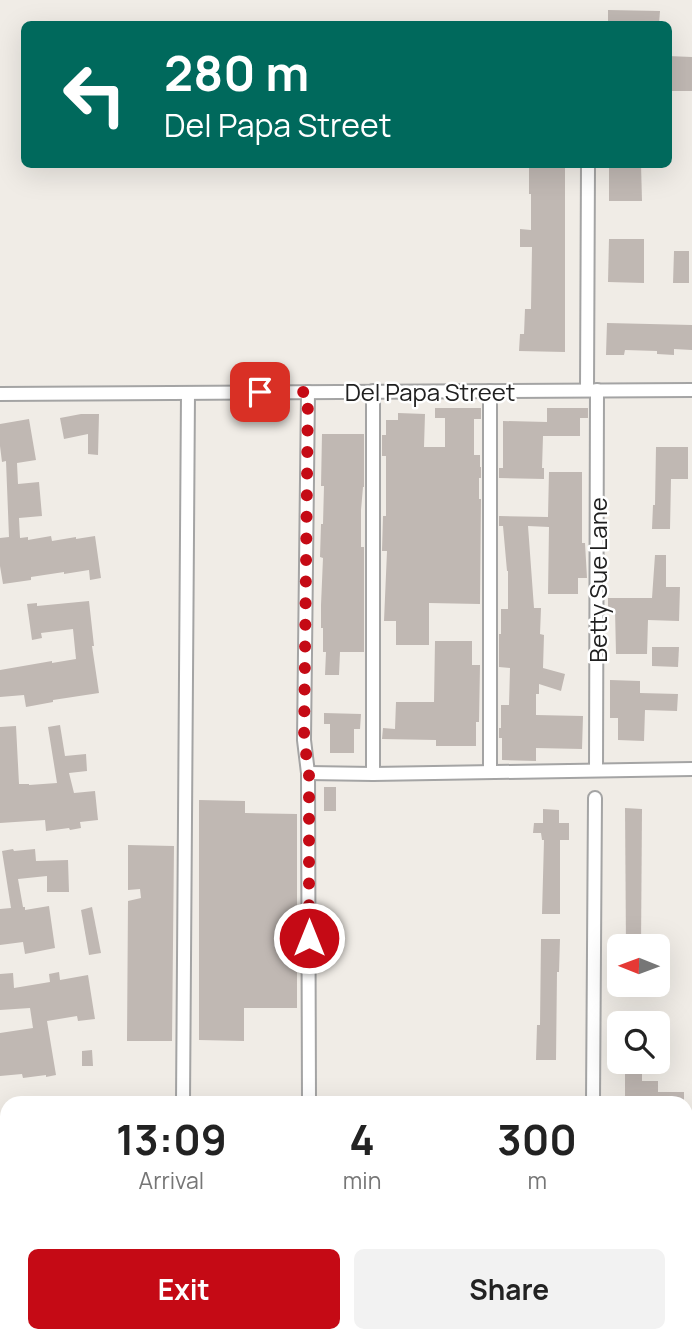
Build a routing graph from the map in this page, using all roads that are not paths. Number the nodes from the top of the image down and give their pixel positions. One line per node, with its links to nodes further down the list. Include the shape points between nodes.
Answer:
1 (588, 168): 2 (street, Betty Sue Lane)
2 (592, 390): 3 (street, Del Papa Street); 5 (street, Del Papa Street); 10 (street, Betty Sue Lane)
3 (692, 390)
4 (373, 391): 5 (street, Del Papa Street); 6 (street, Del Papa Street); 13 (street)
5 (490, 391): 11 (street)
6 (308, 392): 7 (street, Del Papa Street); 12 (street, via 304,740)
7 (188, 393): 8 (street, Del Papa Street); 15 (street)
8 (0, 394)
9 (692, 769): 10 (street)
10 (596, 770): 11 (street)
11 (490, 772): 13 (street)
12 (309, 773): 13 (street); 16 (street)
13 (373, 774)
14 (595, 798): 17 (street)
15 (183, 1096)
16 (309, 1096)
17 (593, 1096)

